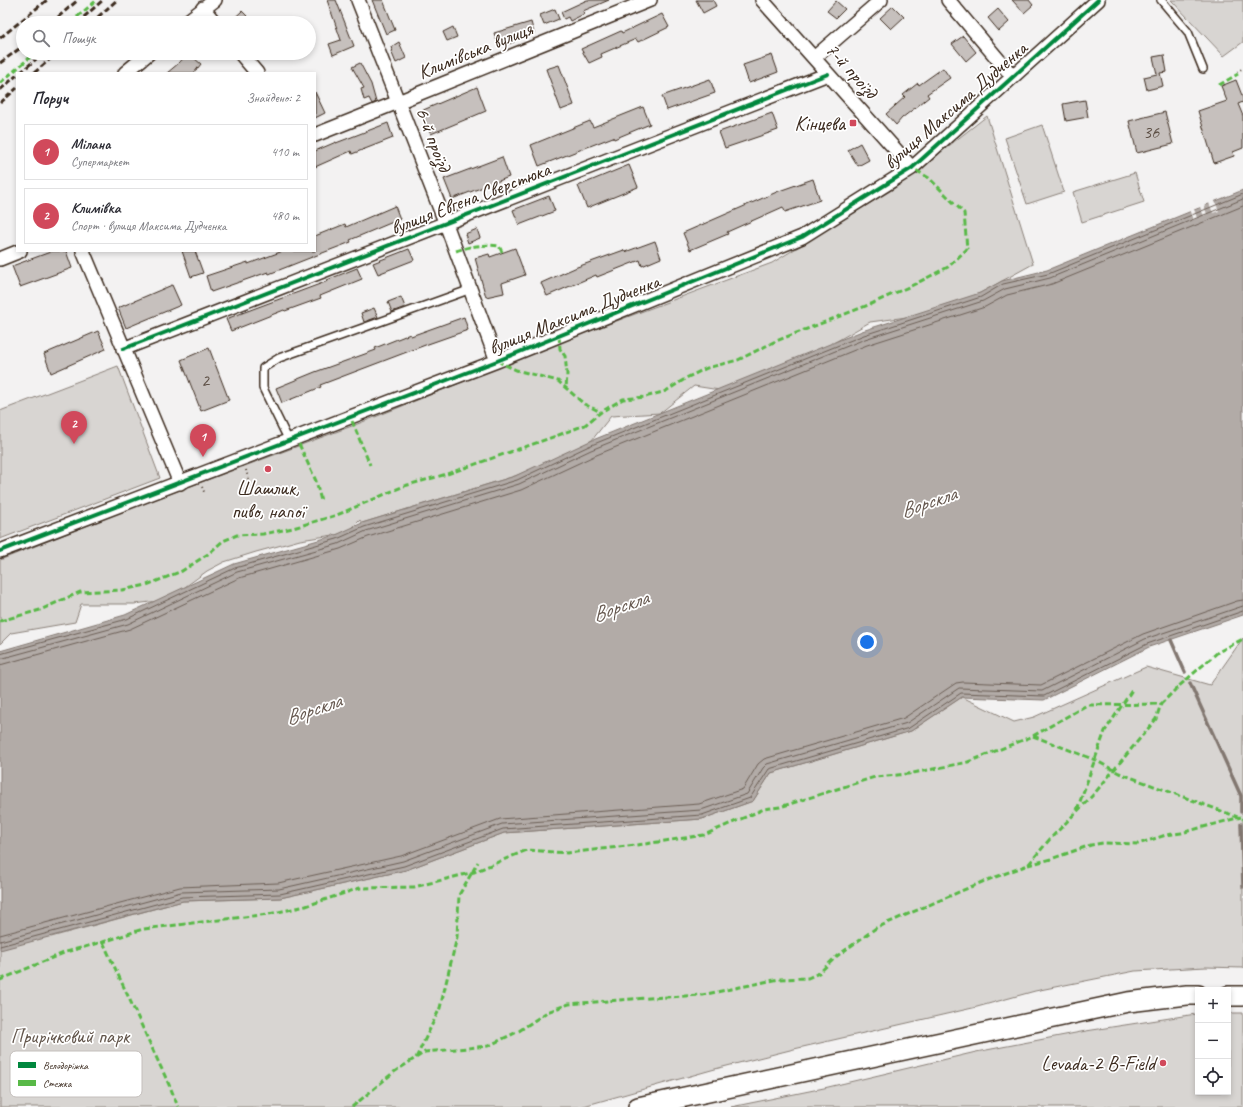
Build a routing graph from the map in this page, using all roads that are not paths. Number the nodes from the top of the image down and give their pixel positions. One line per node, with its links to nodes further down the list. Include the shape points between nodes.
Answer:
1 (214, 0): 9 (street)
2 (358, 0): 20 (street, 6-й проїзд)
3 (650, 0): 20 (street, Климівська вулиця)
4 (762, 0): 12 (street, 7-й проїзд)
5 (881, 0): 12 (street)
6 (948, 0): 19 (street)
7 (1098, 0): 19 (street, вулиця Максима Дудченка)
8 (1161, 0): 15 (lane, via 1188,32)
9 (203, 8): 10 (street); 11 (street)
10 (193, 16)
11 (209, 16)
12 (814, 58): 18 (street, 7-й проїзд)
13 (141, 60): 16 (street)
14 (246, 60): 17 (street)
15 (1203, 69)
16 (126, 72)
17 (256, 72)
18 (828, 74): 22 (street, 7-й проїзд); 23 (street, вулиця Євгена Сверстюка)
19 (1013, 77): 22 (street, вулиця Максима Дудченка)
20 (398, 102): 21 (street, Климівська вулиця); 23 (street, 6-й проїзд)
21 (316, 135)
22 (912, 168): 29 (street, вулиця Максима Дудченка, via 802,238)
23 (446, 224): 27 (street, 6-й проїзд); 28 (street, вулиця Євгена Сверстюка)
24 (18, 252): 26 (street)
25 (83, 252): 28 (street)
26 (0, 259)
27 (470, 288): 29 (street, 6-й проїзд); 30 (lane, via 279,358 262,368 263,388)
28 (123, 349): 31 (street)
29 (497, 361): 30 (street, вулиця Максима Дудченка)
30 (289, 441): 31 (street, вулиця Максима Дудченка)
31 (180, 483): 32 (street, вулиця Максима Дудченка)
32 (0, 551)
33 (1195, 995): 36 (main road, via 1128,1002)
34 (1231, 996): 35 (main road)
35 (1243, 996)
36 (638, 1107)

